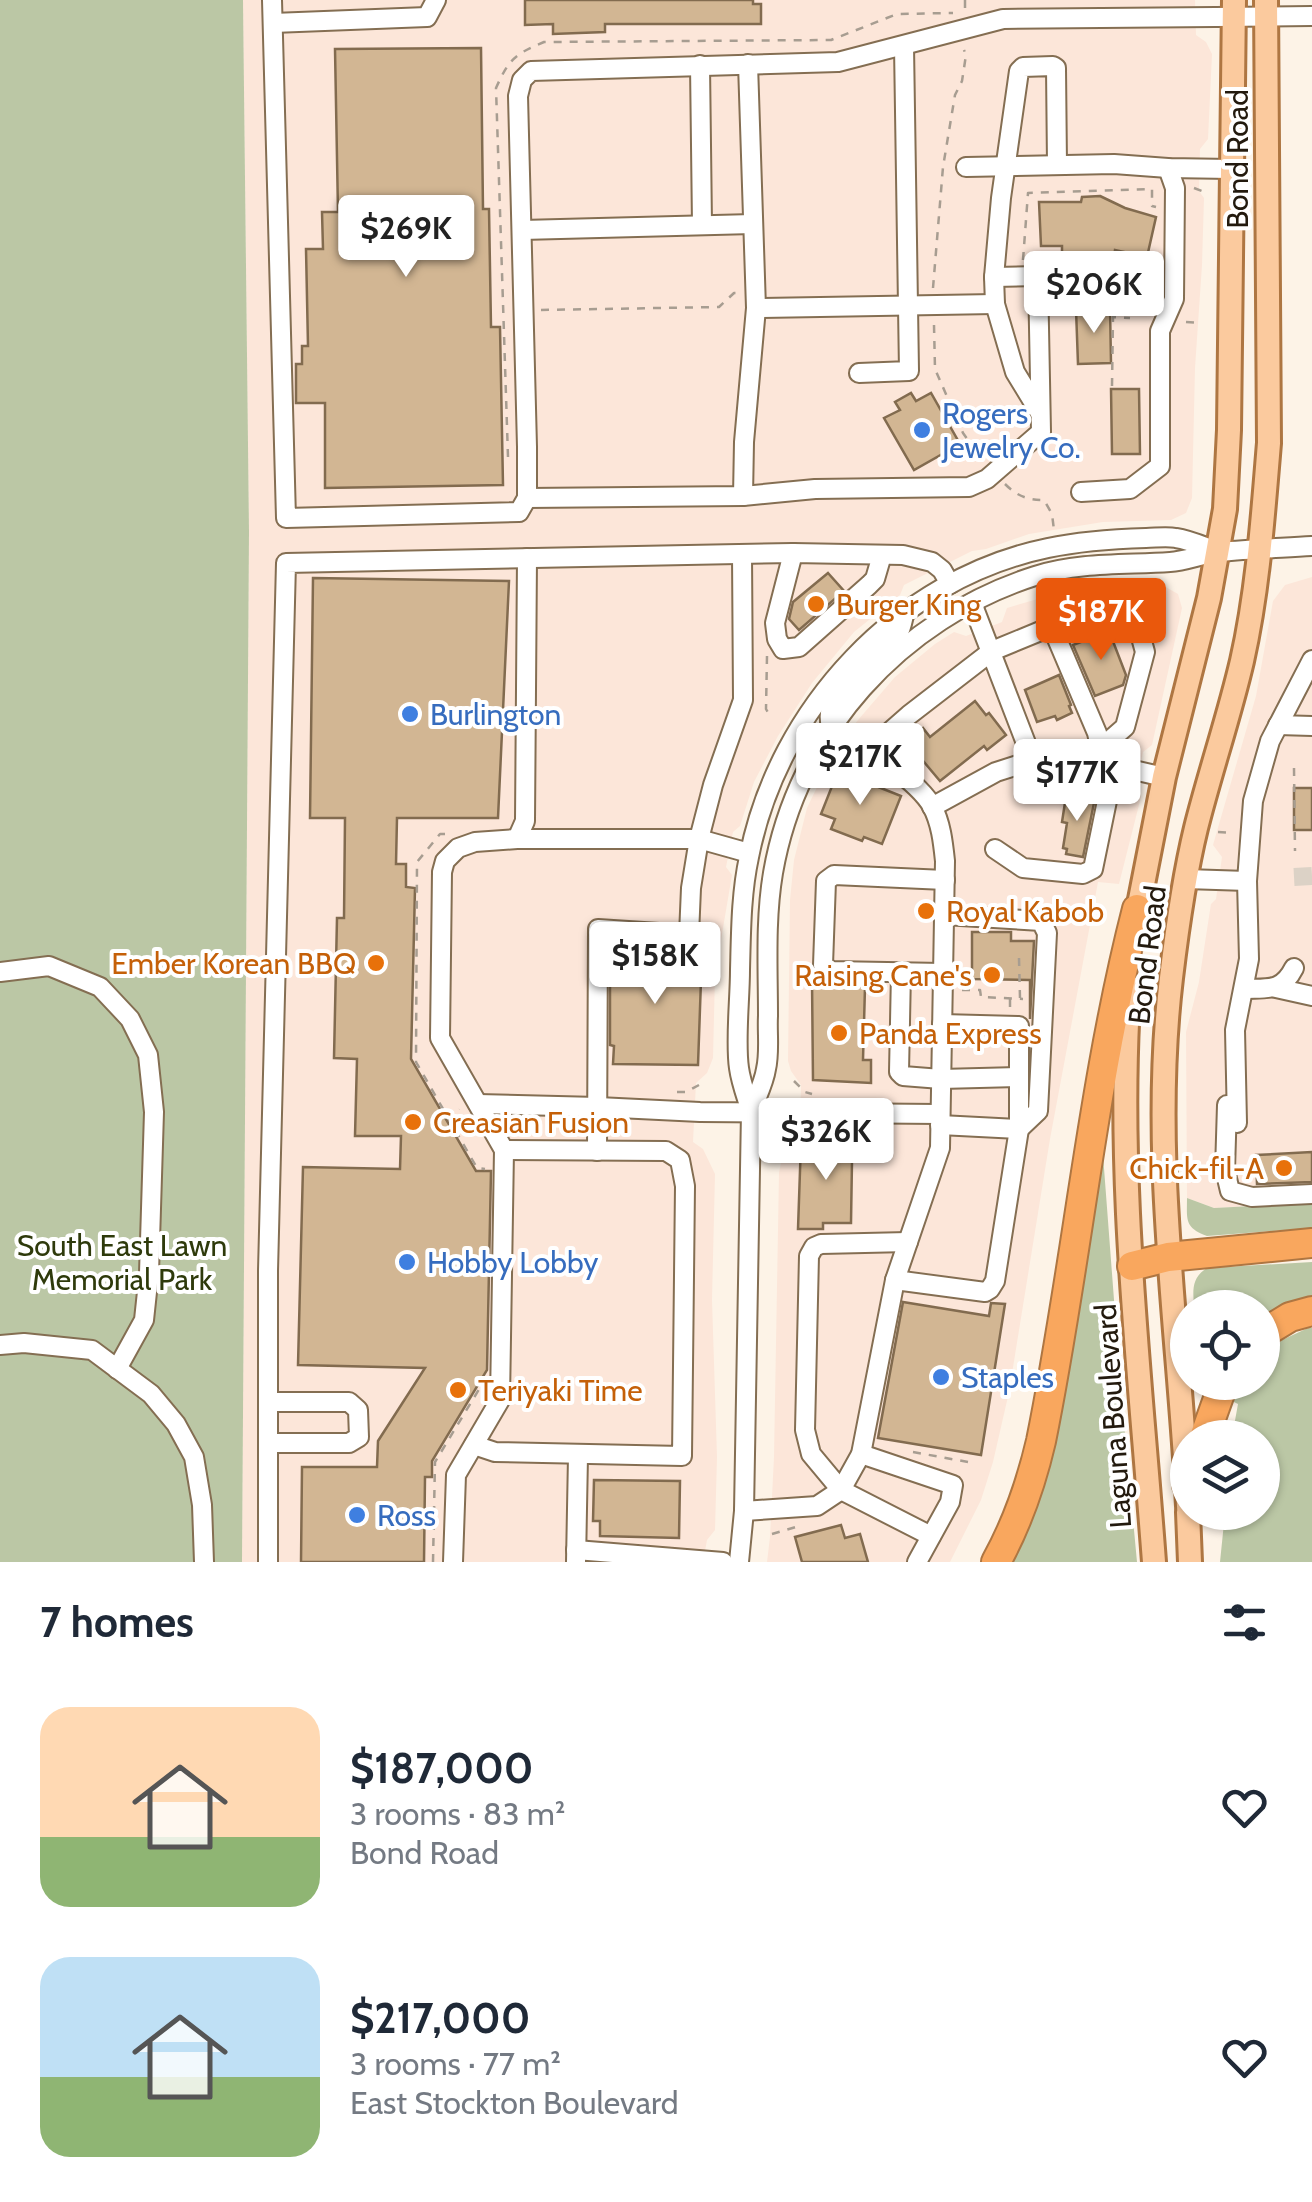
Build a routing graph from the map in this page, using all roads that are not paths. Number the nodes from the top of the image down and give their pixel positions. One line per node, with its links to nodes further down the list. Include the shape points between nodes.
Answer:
1 (272, 0): 7 (street)
2 (436, 0): 7 (street, via 427,18)
3 (1234, 8): 4 (street); 5 (street); 14 (main road, Bond Road)
4 (1266, 8): 6 (street); 29 (main road, Bond Road, via 1269,443)
5 (1024, 10): 8 (street)
6 (1312, 16)
7 (273, 23): 27 (street, via 286,518 520,512)
8 (904, 46): 9 (street, via 838,62); 20 (street)
9 (748, 64): 10 (street); 16 (street)
10 (700, 65): 17 (street); 18 (street, via 531,71 518,96)
11 (1057, 165): 12 (street); 12 (street, via 1056,68 1022,66); 13 (street)
12 (1006, 166): 15 (street); 19 (street)
13 (1168, 168): 14 (street); 25 (street, via 1174,188 1174,298 1160,331 1160,466 1130,490)
14 (1231, 169): 31 (main road, Bond Road, via 1229,430)
15 (958, 171)
16 (753, 224): 17 (street); 22 (street)
17 (702, 225): 18 (street)
18 (522, 230): 27 (street)
19 (994, 277): 21 (street); 24 (street, via 1038,276)
20 (908, 304): 21 (street); 22 (street); 23 (street, via 909,372)
21 (995, 304): 24 (street, via 1015,372)
22 (756, 308): 26 (street)
23 (859, 373)
24 (1041, 414): 26 (street, via 1041,432 970,487)
25 (1081, 492)
26 (743, 496): 27 (street)
27 (527, 498)
28 (1312, 546): 29 (street)
29 (1258, 550): 31 (street); 53 (main road, Bond Road, via 1243,657)
30 (793, 552): 32 (street); 33 (street); 33 (street, via 776,623 783,649 799,647 870,585)
31 (1219, 552): 35 (street, via 1176,538 1085,541 1031,552); 36 (street, via 1054,572); 47 (main road, Bond Road)
32 (742, 554): 34 (street); 50 (street, via 744,700)
33 (882, 555): 35 (street, via 932,562)
34 (527, 558): 49 (street, via 525,821); 87 (street, via 286,562)
35 (950, 584): 37 (street)
36 (972, 603): 39 (street); 41 (street, via 900,651)
37 (906, 610): 41 (street, via 900,632 832,702); 52 (street, via 816,702 768,792)
38 (1052, 627): 39 (street); 45 (street); 45 (street, via 1108,608 1124,612 1139,630 1144,652 1124,727)
39 (992, 651): 44 (street); 46 (street)
40 (1312, 660): 42 (street)
41 (831, 726): 44 (street); 71 (street, via 796,793 773,872 767,1065)
42 (1278, 726): 43 (street); 55 (street, via 1253,801)
43 (1312, 726)
44 (868, 751): 48 (street)
45 (1102, 756): 46 (street); 47 (street)
46 (1037, 773): 48 (street, via 1021,764 996,772); 51 (street, via 1106,789 1093,869 1084,874 1023,868)
47 (1164, 777): 56 (main road, Bond Road)
48 (932, 807): 54 (street, via 942,832)
49 (517, 838): 50 (street); 69 (street, via 458,848 442,872 440,1038)
50 (698, 839): 52 (street); 70 (street, via 689,935 598,929)
51 (995, 849)
52 (749, 853): 71 (street, via 738,1064)
53 (1186, 879): 55 (street); 80 (main road, Bond Road, via 1165,1056)
54 (945, 880): 57 (street); 60 (street, via 834,875 826,882 824,965)
55 (1247, 881): 63 (street)
56 (1137, 909): 81 (main road, Bond Road, via 1125,1042); 104 (highway, via 1105,1053 1041,1441 1020,1513)
57 (944, 915): 61 (street); 74 (street, via 1041,921 1047,933 1038,1111)
58 (1294, 968): 62 (street)
59 (0, 972): 86 (street, via 49,966 100,987 130,1019 148,1056 154,1112 149,1273 144,1320)
60 (901, 972): 61 (street); 68 (street, via 899,1072)
61 (943, 974): 65 (street)
62 (1276, 988): 63 (street); 64 (street)
63 (1244, 989): 66 (street, via 1236,1019)
64 (1312, 996)
65 (942, 1024): 67 (street, via 1019,1026); 68 (street)
66 (1236, 1076): 73 (street); 77 (street, via 1226,1109 1230,1191)
67 (1019, 1077): 68 (street); 74 (street)
68 (941, 1079): 72 (street)
69 (478, 1104): 70 (street); 75 (street)
70 (598, 1107): 71 (street); 76 (street)
71 (751, 1112): 72 (street); 94 (street)
72 (940, 1120): 74 (street); 78 (street, via 940,1148)
73 (1237, 1124)
74 (1019, 1128): 82 (street, via 990,1289)
75 (504, 1150): 76 (street); 90 (street, via 500,1400)
76 (597, 1151): 92 (street, via 666,1151 683,1167 682,1456)
77 (1312, 1194)
78 (908, 1242): 82 (street); 93 (street, via 821,1244 809,1256 805,1430 811,1454)
79 (1312, 1243): 80 (highway)
80 (1168, 1257): 81 (highway); 88 (main road, Bond Road)
81 (1132, 1266): 105 (main road, Laguna Boulevard)
82 (895, 1280): 91 (street)
83 (1312, 1311): 84 (highway)
84 (1280, 1323)
85 (0, 1345): 86 (street, via 92,1350)
86 (117, 1369): 98 (street, via 151,1394 194,1457)
87 (270, 1402): 89 (street); 89 (street, via 349,1402 358,1410 358,1437 348,1443)
88 (1182, 1420)
89 (269, 1443): 99 (street)
90 (474, 1445): 92 (street); 100 (street, via 456,1475)
91 (861, 1454): 93 (street); 96 (street, via 954,1485)
92 (578, 1456): 97 (street)
93 (841, 1490): 94 (street, via 817,1506); 96 (street)
94 (744, 1511): 102 (street)
95 (1189, 1530): 106 (main road, Bond Road)
96 (931, 1536): 103 (street)
97 (576, 1556): 101 (street)
98 (204, 1562)
99 (268, 1562)
100 (453, 1562)
101 (723, 1562)
102 (739, 1562)
103 (917, 1562)
104 (996, 1562)
105 (1154, 1562)
106 (1190, 1562)

